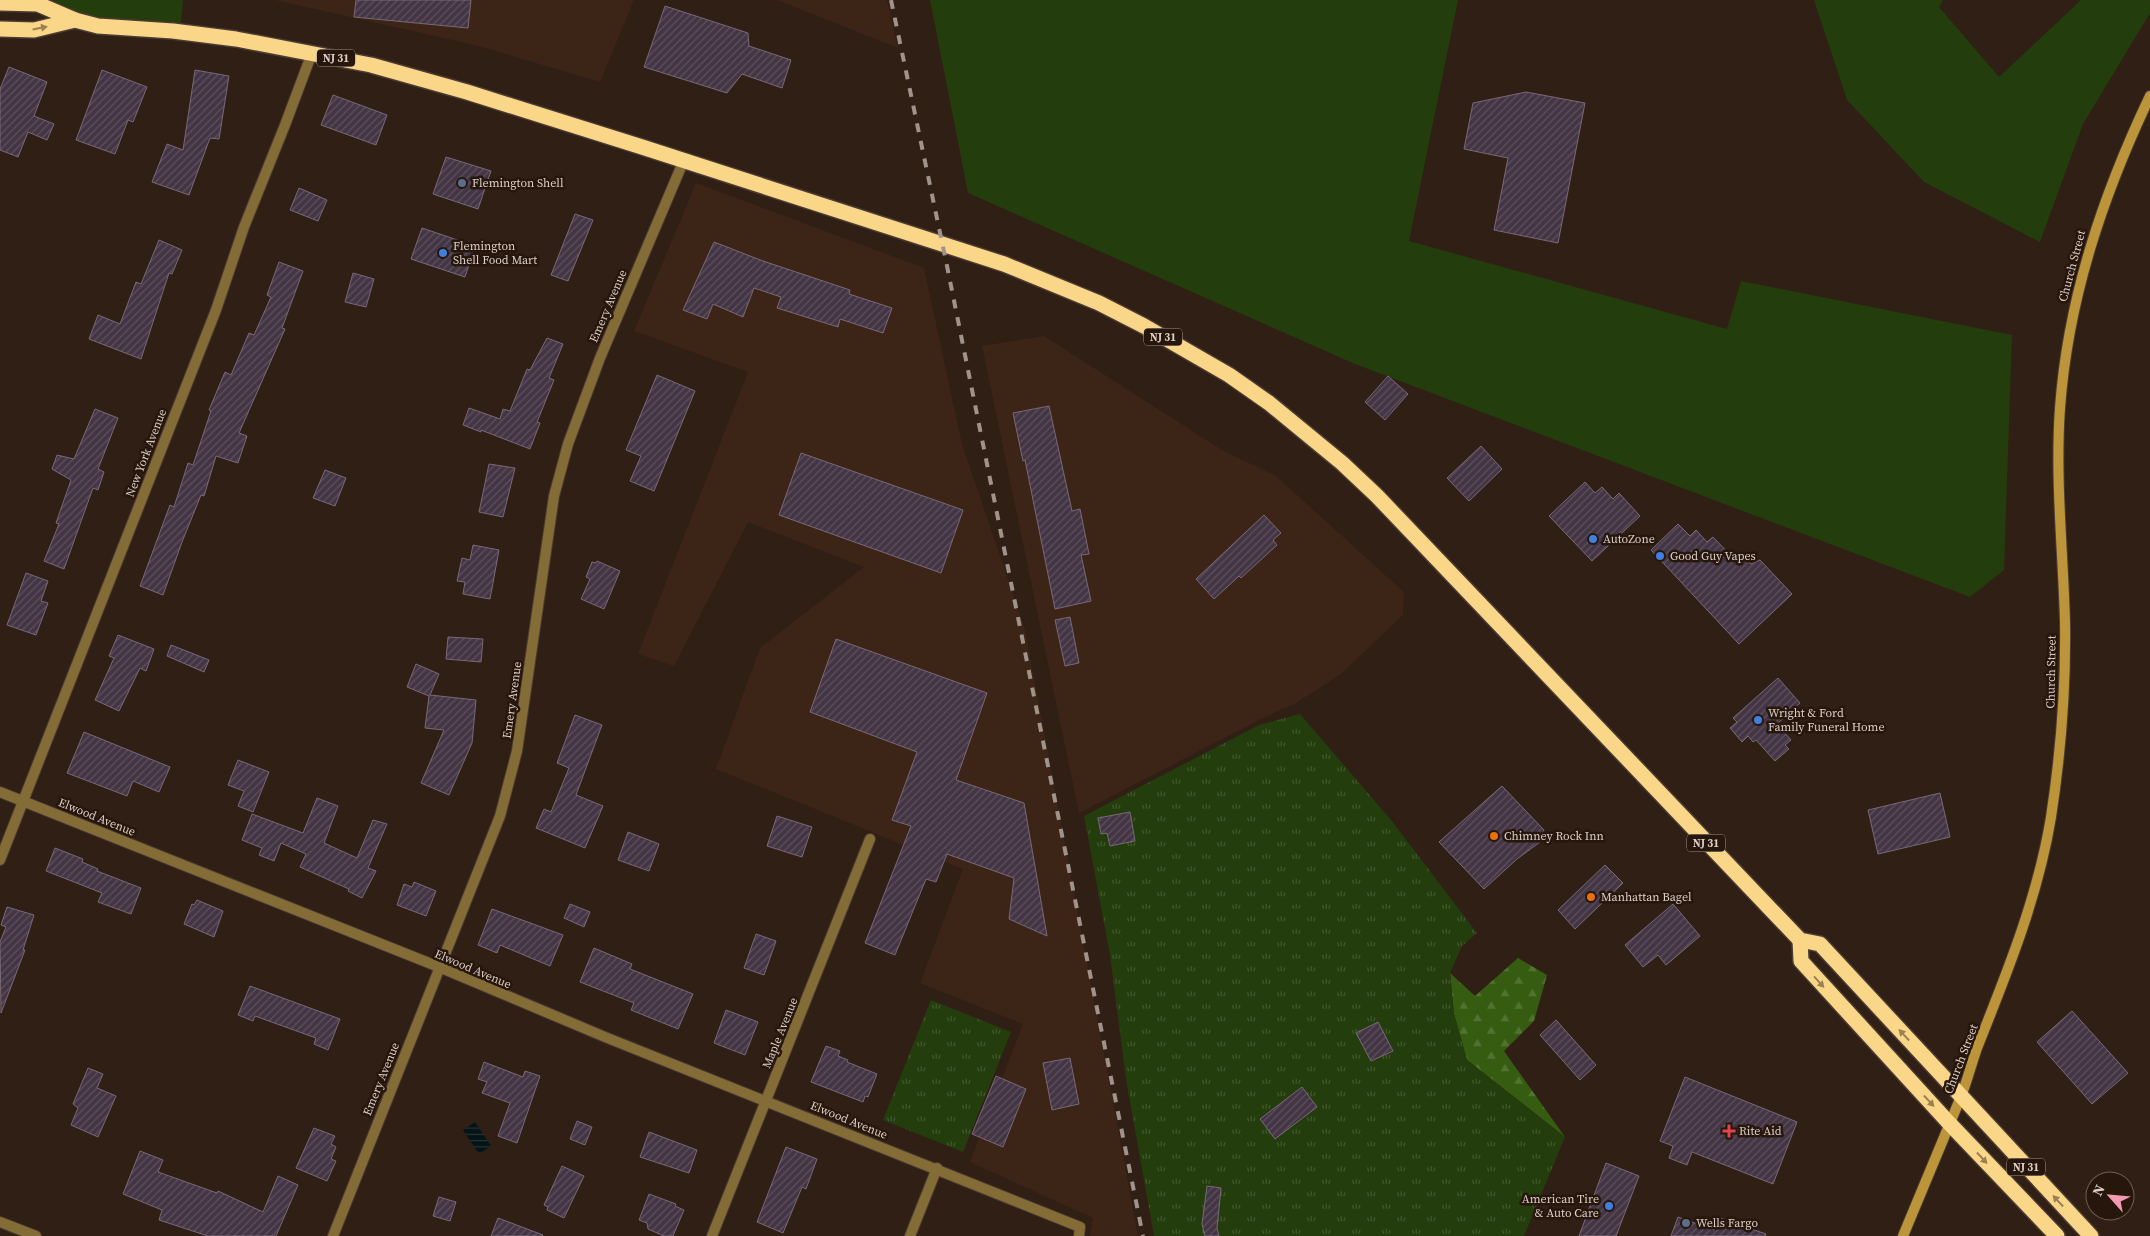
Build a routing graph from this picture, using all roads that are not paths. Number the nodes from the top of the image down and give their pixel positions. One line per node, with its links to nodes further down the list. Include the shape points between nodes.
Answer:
1 (35, 2): 2 (highway, NJ 31); 3 (highway, NJ 31)
2 (0, 3)
3 (75, 20): 4 (highway, NJ 31, one-way to 3, via 34,30); 5 (highway, NJ 31, via 98,26 190,32)
4 (1, 30)
5 (312, 53): 7 (highway, NJ 31, via 467,92); 9 (street, New York Avenue, via 244,227 216,310)
6 (2150, 96): 14 (street, Church Street, via 2122,156 2092,236 2071,321 2060,408 2064,704 2051,819 2017,948)
7 (684, 160): 12 (highway, NJ 31 / NJ 31, via 955,247 1052,283 1144,326 1229,375 1342,463 1377,496); 13 (street, Emery Avenue, via 600,358 568,444 554,496 518,751 500,816)
8 (0, 792): 9 (street, Elwood Avenue)
9 (24, 801): 11 (street, New York Avenue); 13 (street, Elwood Avenue)
10 (870, 839): 15 (street, Maple Avenue)
11 (0, 860)
12 (1800, 940): 14 (highway, NJ 31 / NJ 31, one-way to 12, via 1820,944); 16 (highway, NJ 31 / NJ 31, one-way to 16, via 1801,962)
13 (439, 967): 15 (street, Elwood Avenue); 21 (street, Emery Avenue)
14 (1961, 1097): 16 (street, Church Street); 26 (highway, NJ 31 / NJ 31, one-way to 14)
15 (766, 1101): 17 (street, Elwood Avenue); 22 (street, Maple Avenue)
16 (1949, 1123): 24 (street, Church Street); 25 (highway, NJ 31 / NJ 31, one-way to 25)
17 (937, 1168): 19 (street, Elwood Avenue); 23 (street)
18 (0, 1222): 20 (street)
19 (1079, 1231)
20 (36, 1236)
21 (332, 1236)
22 (712, 1236)
23 (910, 1236)
24 (1903, 1236)
25 (2057, 1236)
26 (2091, 1236)

